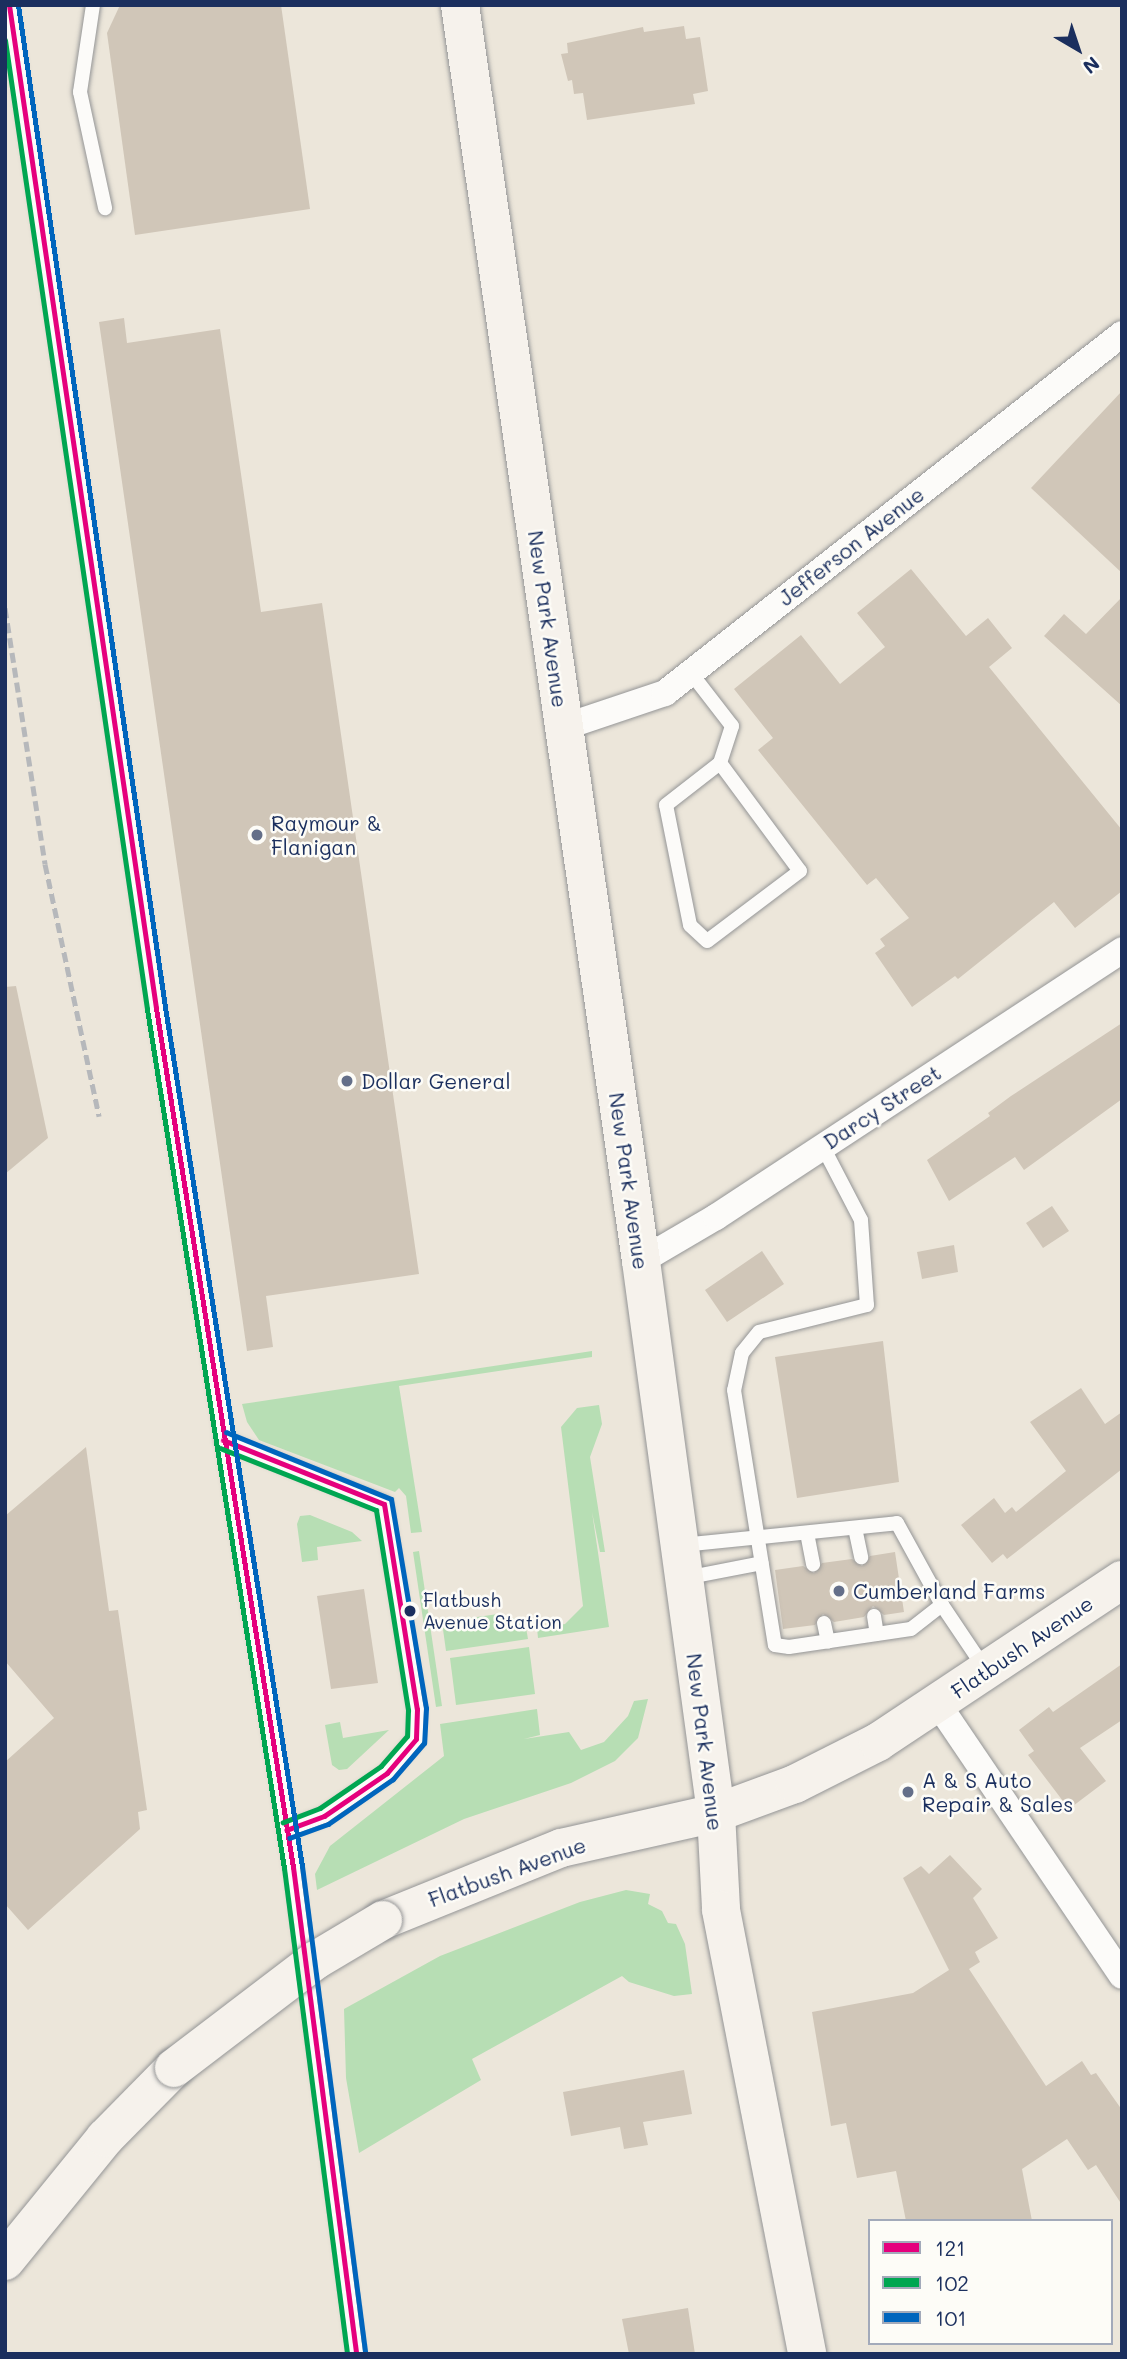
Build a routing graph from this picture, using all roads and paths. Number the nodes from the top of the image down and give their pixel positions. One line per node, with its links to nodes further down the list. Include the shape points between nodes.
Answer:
1 (9, 5): 12 (lane)
2 (93, 5): 4 (lane, via 80,92)
3 (460, 5): 7 (main road, New Park Avenue)
4 (105, 208)
5 (1122, 334): 6 (street, Jefferson Avenue)
6 (691, 673): 7 (street, Jefferson Avenue, via 665,693); 8 (lane, via 732,726)
7 (564, 727): 11 (main road, New Park Avenue)
8 (720, 763): 8 (lane, via 800,871 707,941 690,925 666,805)
9 (1122, 950): 10 (street, Darcy Street)
10 (822, 1147): 11 (street, Darcy Street); 15 (lane, via 861,1220 867,1304 759,1332 742,1353 734,1391)
11 (641, 1261): 17 (main road, New Park Avenue)
12 (223, 1440): 29 (lane); 29 (lane, via 384,1504 417,1709 416,1739 387,1773 324,1816)
13 (855, 1528): 14 (lane); 16 (lane); 21 (lane, via 897,1523)
14 (807, 1533): 15 (lane); 19 (lane)
15 (758, 1539): 17 (lane); 18 (lane)
16 (862, 1557)
17 (681, 1561): 18 (lane); 28 (main road, New Park Avenue)
18 (762, 1563): 25 (lane, via 775,1645)
19 (813, 1564)
20 (1122, 1580): 26 (main road, Flatbush Avenue)
21 (942, 1605): 24 (lane, via 911,1629); 26 (lane)
22 (874, 1616): 24 (lane)
23 (824, 1623): 25 (lane)
24 (877, 1634): 25 (lane)
25 (828, 1642)
26 (987, 1671): 27 (main road, Flatbush Avenue)
27 (938, 1704): 28 (main road, Flatbush Avenue, via 878,1742 795,1784); 30 (street)
28 (716, 1813): 31 (main road, Flatbush Avenue, bridge, via 561,1848 383,1920 271,1992 174,2068 105,2138); 33 (main road, New Park Avenue, via 721,1910)
29 (286, 1830): 32 (lane)
30 (1122, 1976)
31 (7, 2254)
32 (356, 2354)
33 (807, 2354)

